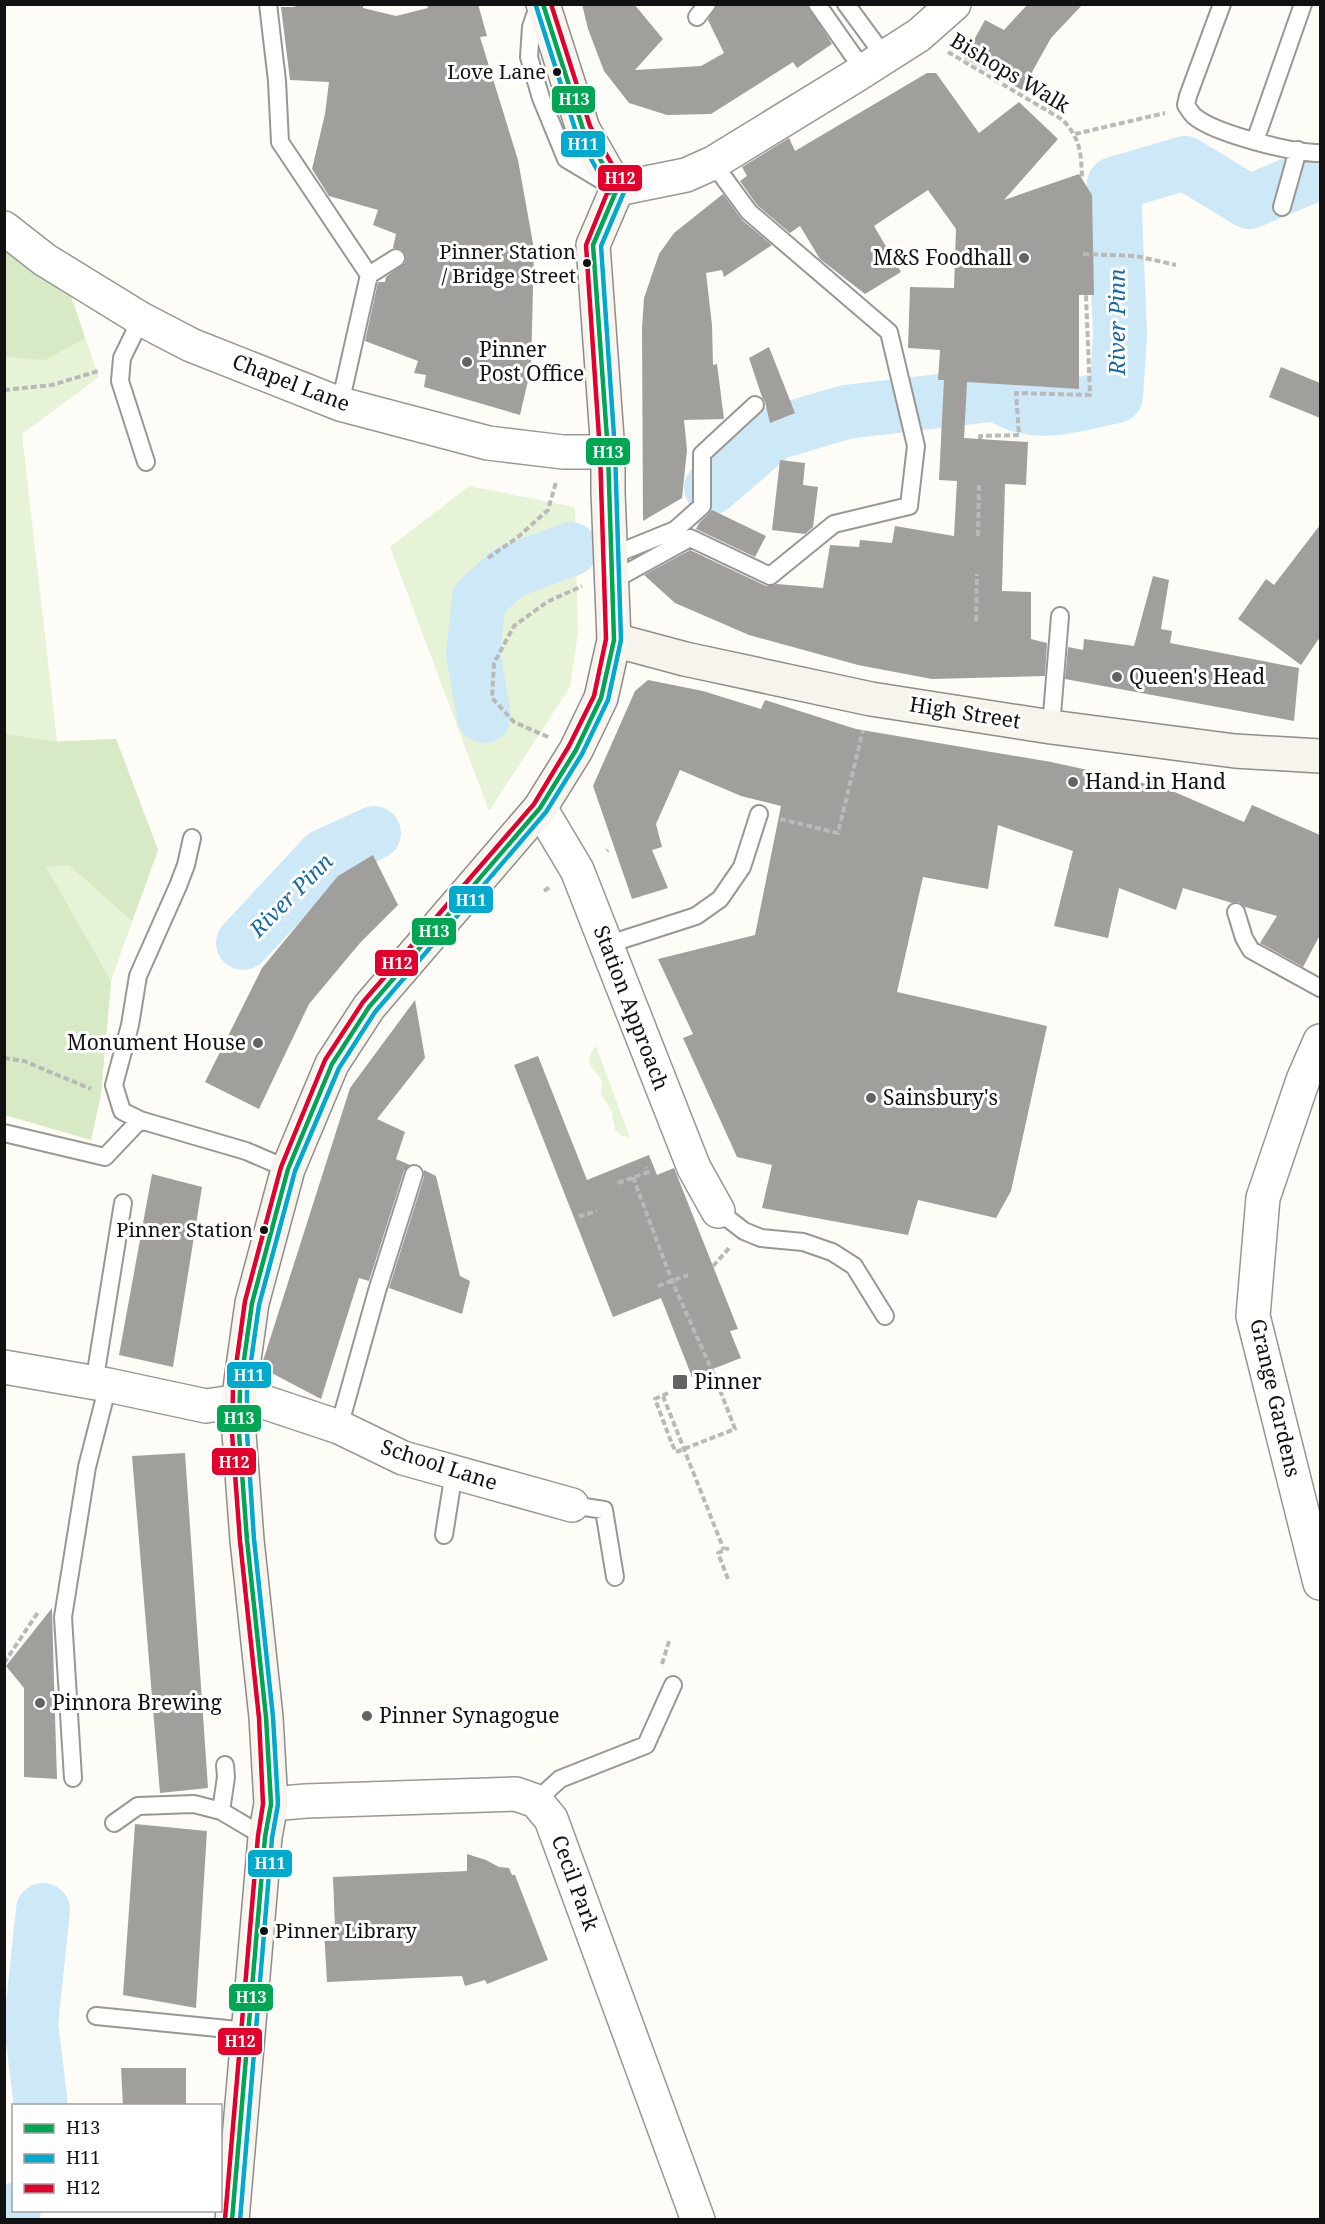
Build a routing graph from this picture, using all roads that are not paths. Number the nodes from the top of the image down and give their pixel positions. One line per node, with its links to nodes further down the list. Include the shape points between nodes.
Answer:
1 (268, 4): 18 (lane, via 280,142)
2 (539, 4): 14 (lane, via 531,27 529,57 566,159)
3 (543, 4): 14 (street, via 583,129)
4 (817, 4): 9 (lane)
5 (846, 4): 9 (lane)
6 (954, 4): 9 (street, via 919,35)
7 (1222, 4): 10 (lane, via 1186,105 1193,116 1208,125)
8 (1303, 4): 10 (lane)
9 (874, 64): 13 (street)
10 (1255, 141): 12 (lane)
11 (1320, 153): 12 (lane, via 1307,153)
12 (1296, 159): 15 (lane)
13 (713, 163): 14 (street, via 686,175); 24 (lane, via 749,212 889,332 916,446 909,506 834,524 770,576 690,538)
14 (617, 189): 22 (street, via 593,245)
15 (1282, 207)
16 (4, 228): 19 (street, Chapel Lane, via 45,260)
17 (396, 258): 18 (lane)
18 (369, 275): 20 (lane)
19 (141, 319): 20 (street, Chapel Lane, via 191,345); 23 (lane, via 126,347 120,381)
20 (340, 404): 22 (street, Chapel Lane, via 488,443 563,452)
21 (755, 405): 24 (lane, via 702,454 702,506 675,530)
22 (608, 452): 24 (street)
23 (146, 462)
24 (611, 570): 26 (street)
25 (1060, 616): 27 (lane)
26 (614, 640): 27 (street, High Street, via 871,699); 29 (street, via 601,698 576,750)
27 (1051, 727): 28 (street, High Street, via 1235,751)
28 (1319, 755)
29 (540, 808): 33 (street, Station Approach, via 577,870); 38 (street, via 369,1007 332,1064)
30 (759, 814): 33 (lane, via 742,867 720,899 696,916)
31 (192, 838): 36 (lane, via 178,886 138,976 114,1085 122,1111)
32 (1236, 912): 34 (lane, via 1251,950)
33 (606, 945): 41 (street, Station Approach, via 694,1168)
34 (1320, 988)
35 (1320, 1041): 51 (street, Grange Gardens, via 1302,1080 1263,1198 1253,1316)
36 (140, 1120): 37 (lane, via 105,1157); 38 (lane, via 246,1151)
37 (4, 1133)
38 (288, 1169): 45 (street, via 252,1304)
39 (414, 1174): 46 (lane)
40 (123, 1203): 44 (lane)
41 (718, 1211): 42 (lane, via 744,1231 761,1238 803,1242 832,1252 854,1266)
42 (885, 1316)
43 (4, 1367): 44 (street, School Lane)
44 (101, 1384): 45 (street, School Lane, via 206,1406); 54 (lane, via 63,1617)
45 (240, 1401): 46 (street, School Lane, via 261,1401); 56 (street, via 239,1433)
46 (339, 1427): 47 (street, School Lane, via 404,1458)
47 (454, 1472): 48 (street, School Lane); 49 (lane)
48 (572, 1505): 50 (lane, via 604,1510)
49 (444, 1535)
50 (615, 1577)
51 (1320, 1583)
52 (673, 1685): 55 (lane, via 646,1745 560,1779)
53 (225, 1765): 57 (lane)
54 (73, 1778)
55 (536, 1801): 56 (street, via 516,1794); 63 (street, Cecil Park, via 552,1819)
56 (271, 1804): 59 (street)
57 (220, 1811): 58 (lane, via 194,1804 138,1806); 59 (lane)
58 (114, 1823)
59 (265, 1837): 61 (street)
60 (96, 2016): 61 (lane)
61 (248, 2031): 62 (street)
62 (232, 2220)
63 (698, 2220)

